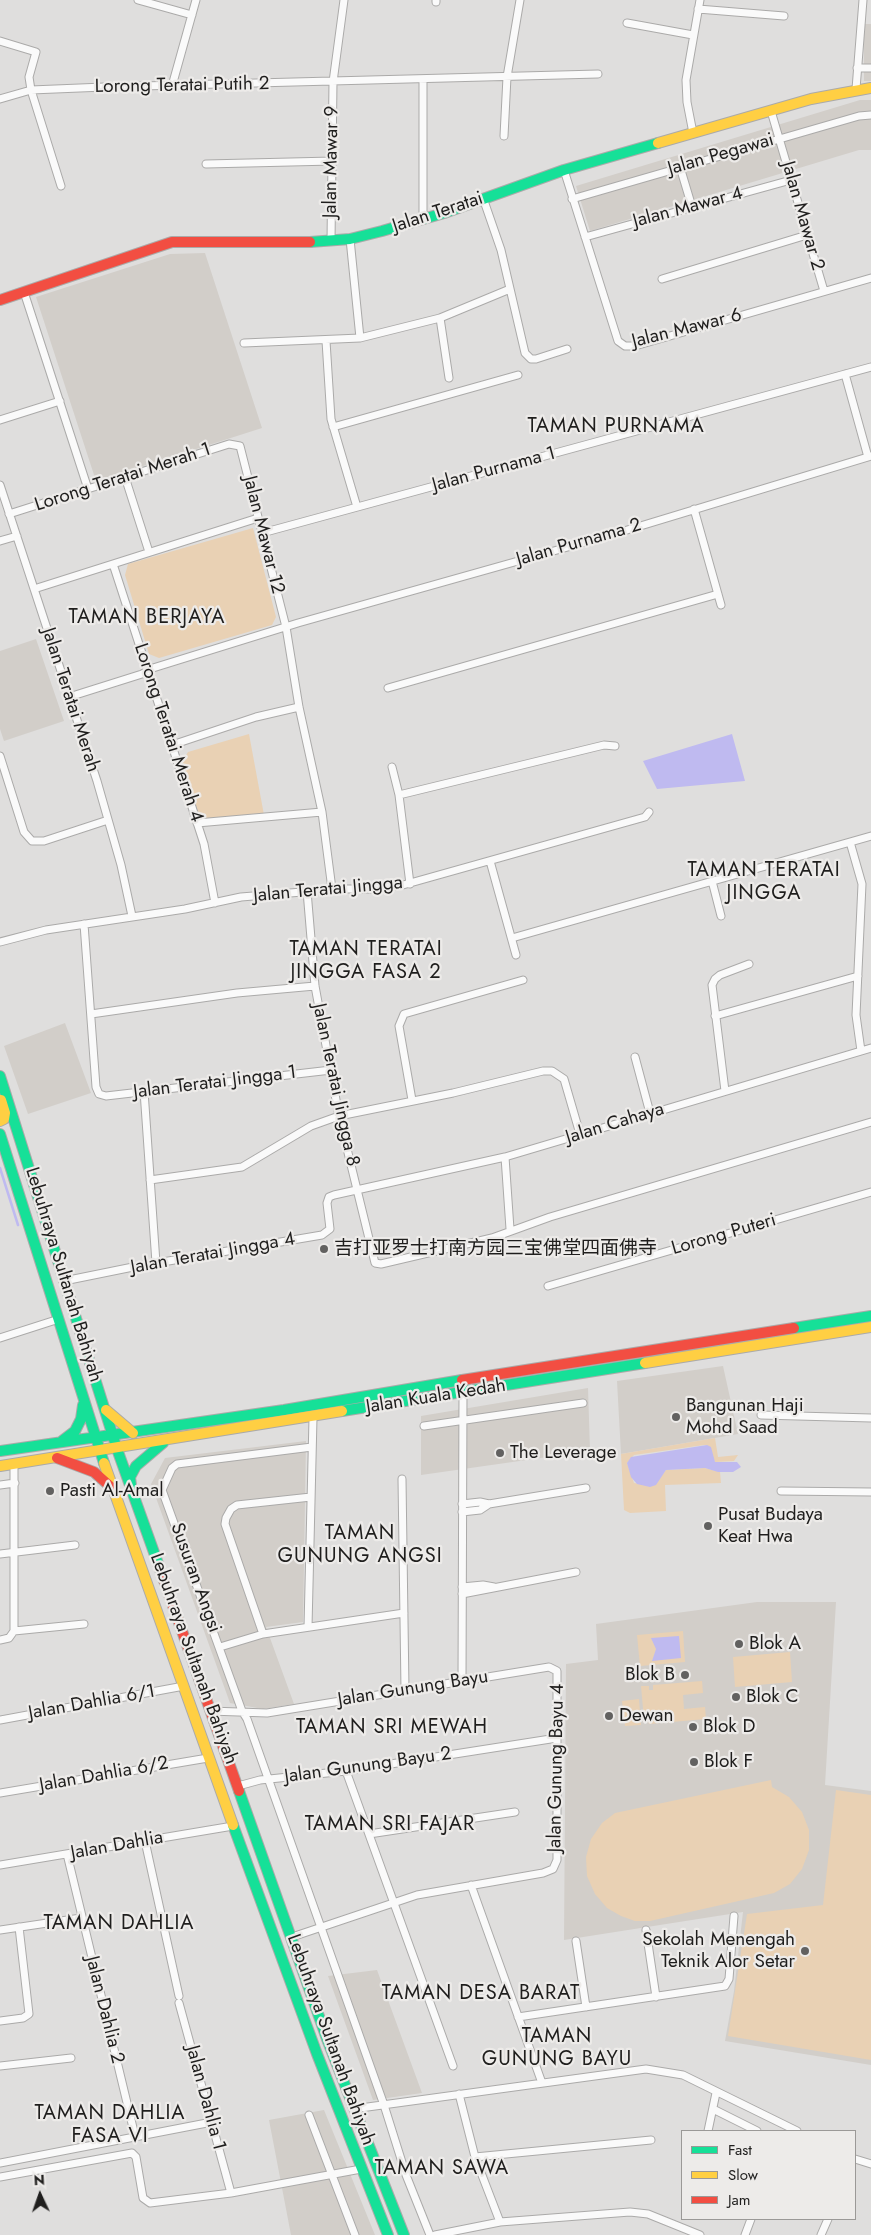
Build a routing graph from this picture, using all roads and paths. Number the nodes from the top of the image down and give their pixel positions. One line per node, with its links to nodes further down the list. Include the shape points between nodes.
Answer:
1 (138, 0): 8 (street)
2 (196, 0): 8 (street)
3 (344, 0): 18 (street, Jalan Mawar 9)
4 (520, 0): 16 (street)
5 (700, 0): 7 (street)
6 (863, 0): 13 (street)
7 (698, 9): 9 (street); 11 (street)
8 (192, 15): 19 (street)
9 (784, 16)
10 (627, 23): 11 (street)
11 (692, 35): 26 (street, via 686,91)
12 (0, 42): 22 (street, via 36,52 29,77)
13 (856, 68): 14 (street); 21 (street)
14 (871, 68)
15 (598, 74): 16 (street, Lorong Teratai Putih 2)
16 (507, 77): 17 (street, Lorong Teratai Putih 2); 27 (street)
17 (423, 80): 18 (street, Lorong Teratai Putih 2); 38 (street)
18 (333, 82): 19 (street, Lorong Teratai Putih 2); 29 (street, Jalan Mawar 9)
19 (172, 86): 22 (street, Lorong Teratai Putih 2)
20 (871, 88): 21 (main road, Jalan Teratai)
21 (856, 89): 24 (main road, Jalan Teratai)
22 (30, 90): 23 (street, Lorong Teratai Putih 2); 34 (street)
23 (0, 99)
24 (771, 111): 26 (main road, Jalan Teratai); 28 (street, Jalan Mawar 2)
25 (871, 115): 28 (street, Jalan Pegawai)
26 (693, 133): 32 (main road, Jalan Teratai)
27 (504, 136)
28 (779, 139): 31 (street, Jalan Pegawai); 33 (street, Jalan Mawar 2)
29 (333, 161): 30 (street); 42 (street, Jalan Mawar 9)
30 (206, 164)
31 (680, 167): 36 (street, Jalan Pegawai); 37 (street)
32 (564, 170): 35 (main road, Jalan Teratai); 36 (street, Jalan Mawar 6)
33 (791, 180): 37 (street, Jalan Mawar 4); 39 (street, Jalan Mawar 2)
34 (61, 186)
35 (483, 198): 38 (main road, Jalan Teratai); 45 (street, via 502,250)
36 (572, 198): 40 (street, Jalan Mawar 6)
37 (692, 207): 40 (street, Jalan Mawar 4)
38 (423, 220): 41 (main road, Jalan Teratai)
39 (807, 235): 44 (street); 46 (street, Jalan Mawar 2)
40 (585, 237): 46 (street, Jalan Mawar 6, via 618,341 629,347)
41 (350, 238): 42 (main road, Jalan Teratai); 50 (street)
42 (331, 241): 47 (main road, Jalan Teratai, via 172,242)
43 (871, 278): 46 (street, Jalan Mawar 6)
44 (662, 279)
45 (510, 288): 49 (street); 53 (street, via 527,356 536,359)
46 (824, 291)
47 (24, 292): 48 (main road, Jalan Teratai); 58 (street)
48 (0, 300)
49 (440, 318): 50 (street); 57 (street)
50 (360, 338): 51 (street)
51 (326, 341): 52 (street); 60 (street)
52 (244, 344)
53 (567, 349)
54 (871, 367): 55 (street, Jalan Purnama 1)
55 (845, 374): 62 (street); 66 (street, Jalan Purnama 1)
56 (518, 375): 60 (street)
57 (449, 378)
58 (60, 401): 59 (street); 65 (street)
59 (0, 420)
60 (333, 427): 66 (street)
61 (237, 444): 63 (street, Lorong Teratai Merah 1); 69 (street, Jalan Mawar 12, via 242,449)
62 (869, 457): 67 (street, Jalan Purnama 2)
63 (125, 477): 65 (street, Lorong Teratai Merah 1); 73 (street)
64 (0, 485): 68 (street, Jalan Teratai Merah)
65 (88, 489): 68 (street, Lorong Teratai Merah 1)
66 (357, 507): 70 (street, Jalan Purnama 1)
67 (694, 509): 76 (street); 78 (street, Jalan Purnama 2)
68 (9, 514): 71 (street, Jalan Teratai Merah)
69 (258, 518): 70 (street, Jalan Mawar 12); 73 (street)
70 (262, 533): 78 (street, Jalan Mawar 12)
71 (16, 536): 72 (street); 75 (street, Jalan Teratai Merah)
72 (0, 541)
73 (149, 552): 74 (street)
74 (113, 564): 75 (street); 79 (street, Lorong Teratai Merah 4)
75 (34, 589): 81 (street, Jalan Teratai Merah)
76 (718, 594): 77 (street); 80 (street)
77 (721, 605)
78 (286, 627): 79 (street, Jalan Purnama 2); 82 (street, Jalan Mawar 12)
79 (148, 671): 81 (street, Jalan Purnama 2); 83 (street, Lorong Teratai Merah 4)
80 (388, 688)
81 (69, 697): 90 (street, Jalan Teratai Merah)
82 (299, 707): 83 (street, via 256,717); 88 (street, Jalan Mawar 12)
83 (172, 745): 91 (street, Lorong Teratai Merah 4)
84 (615, 746): 87 (street, via 604,745)
85 (0, 756): 90 (street, via 24,832 32,841 44,841)
86 (392, 767): 87 (street)
87 (398, 794): 96 (street)
88 (322, 812): 91 (street); 97 (street, Jalan Mawar 12)
89 (649, 812): 94 (street, Jalan Teratai Jingga, via 645,817)
90 (108, 820): 100 (street, Jalan Teratai Merah)
91 (197, 823): 99 (street, Lorong Teratai Merah 4)
92 (871, 836): 93 (street)
93 (850, 842): 95 (street); 107 (street, via 862,884)
94 (490, 861): 96 (street, Jalan Teratai Jingga); 103 (street)
95 (712, 881): 101 (street); 103 (street)
96 (410, 884): 97 (street, Jalan Teratai Jingga, via 372,890)
97 (332, 889): 98 (street, Jalan Teratai Jingga)
98 (307, 892): 99 (street, Jalan Teratai Jingga, via 241,897); 109 (street, Jalan Teratai Jingga 8)
99 (215, 903): 100 (street, Jalan Teratai Jingga)
100 (132, 916): 102 (street, Jalan Teratai Jingga)
101 (721, 916)
102 (84, 924): 104 (street, Jalan Teratai Jingga); 110 (street)
103 (512, 938): 105 (street)
104 (0, 942)
105 (516, 955)
106 (750, 964): 111 (street, via 715,979 712,985)
107 (858, 976): 111 (street); 113 (street, via 856,1015)
108 (523, 980): 120 (street, via 404,1014 400,1026)
109 (315, 986): 110 (street, via 237,993); 115 (street, Jalan Teratai Jingga 8)
110 (91, 1014): 117 (street, Jalan Teratai Jingga 1, via 99,1094)
111 (715, 1016): 118 (street)
112 (871, 1048): 113 (street, Jalan Cahaya)
113 (861, 1051): 118 (street, Jalan Cahaya)
114 (635, 1057): 121 (street)
115 (331, 1070): 117 (street, Jalan Teratai Jingga 1); 122 (street, Jalan Teratai Jingga 8)
116 (0, 1076): 125 (main road, Lebuhraya Sultanah Bahiyah)
117 (144, 1091): 129 (street)
118 (725, 1091): 121 (street, Jalan Cahaya)
119 (0, 1098): 123 (main road, via 4,1113 4,1119)
120 (412, 1100): 122 (street); 127 (street, via 552,1070 564,1079)
121 (650, 1113): 127 (street, Jalan Cahaya)
122 (340, 1116): 129 (street, via 310,1126 242,1167); 130 (street, Jalan Teratai Jingga 8)
123 (0, 1121)
124 (871, 1122): 133 (street)
125 (18, 1132): 131 (main road, via 10,1137); 135 (main road, Lebuhraya Sultanah Bahiyah)
126 (0, 1134): 131 (main road, Lebuhraya Sultanah Bahiyah)
127 (580, 1134): 128 (street, Jalan Cahaya)
128 (505, 1157): 130 (street, Jalan Cahaya); 133 (street)
129 (150, 1180): 134 (street)
130 (357, 1189): 133 (street, Jalan Teratai Jingga 8, via 375,1263 492,1238); 134 (street, Jalan Teratai Jingga 4, via 329,1197 330,1229 322,1235)
131 (19, 1190): 138 (main road, Lebuhraya Sultanah Bahiyah)
132 (871, 1192): 136 (street, Lorong Puteri)
133 (510, 1230)
134 (156, 1263): 135 (street, Jalan Teratai Jingga 4)
135 (64, 1281): 143 (main road, Lebuhraya Sultanah Bahiyah)
136 (548, 1286)
137 (871, 1316): 144 (main road, Jalan Kuala Kedah)
138 (59, 1318): 140 (street); 141 (main road, Lebuhraya Sultanah Bahiyah)
139 (871, 1327): 142 (main road, Jalan Kuala Kedah)
140 (0, 1338)
141 (81, 1392): 154 (main road, Lebuhraya Sultanah Bahiyah); 156 (main road, via 81,1419 75,1431 64,1440)
142 (463, 1392): 146 (main road, Jalan Kuala Kedah); 150 (street)
143 (101, 1401): 152 (main road, via 106,1411); 153 (main road, Lebuhraya Sultanah Bahiyah)
144 (333, 1402): 146 (main road); 152 (main road, Jalan Kuala Kedah)
145 (583, 1403): 150 (street)
146 (334, 1414): 148 (main road, Jalan Kuala Kedah)
147 (761, 1415): 149 (street)
148 (313, 1418): 155 (main road, Jalan Kuala Kedah); 157 (street)
149 (871, 1418)
150 (463, 1420): 151 (street); 173 (street)
151 (424, 1426)
152 (133, 1433): 153 (main road, Jalan Kuala Kedah)
153 (112, 1435): 154 (main road, Jalan Kuala Kedah); 158 (main road, Lebuhraya Sultanah Bahiyah)
154 (95, 1438): 156 (main road, Jalan Kuala Kedah); 160 (main road, Lebuhraya Sultanah Bahiyah)
155 (167, 1441): 158 (main road, Jalan Kuala Kedah); 167 (main road, via 144,1456 136,1466 130,1477)
156 (51, 1444): 159 (main road, Jalan Kuala Kedah)
157 (312, 1447): 172 (street); 187 (street, Susuran Angsi, via 177,1464 163,1484 162,1490)
158 (117, 1449): 160 (main road, Jalan Kuala Kedah); 167 (main road, Lebuhraya Sultanah Bahiyah)
159 (0, 1451)
160 (100, 1451): 161 (main road, Jalan Kuala Kedah); 169 (main road, Lebuhraya Sultanah Bahiyah)
161 (55, 1458): 162 (main road, Jalan Kuala Kedah); 169 (main road, via 94,1472)
162 (14, 1464): 163 (main road, Jalan Kuala Kedah); 165 (street)
163 (0, 1466)
164 (402, 1479): 181 (street)
165 (15, 1483): 166 (street); 177 (street)
166 (0, 1484)
167 (131, 1488): 192 (main road, Lebuhraya Sultanah Bahiyah)
168 (586, 1488): 174 (street)
169 (114, 1490): 190 (main road, Lebuhraya Sultanah Bahiyah)
170 (781, 1491): 171 (street)
171 (871, 1492)
172 (311, 1497): 183 (street); 185 (street, via 238,1506 231,1509 226,1518 225,1524)
173 (462, 1504): 174 (street); 175 (street)
174 (489, 1504): 175 (street, via 480,1510)
175 (462, 1512): 180 (street)
176 (75, 1545): 177 (street)
177 (15, 1551): 178 (street); 184 (street)
178 (0, 1554)
179 (576, 1572): 180 (street)
180 (462, 1591): 189 (street)
181 (404, 1613): 183 (street); 191 (street)
182 (84, 1624): 184 (street)
183 (308, 1627): 185 (street)
184 (14, 1631): 186 (street, via 9,1638)
185 (263, 1634): 187 (street)
186 (0, 1640)
187 (220, 1647): 193 (street, Susuran Angsi)
188 (555, 1668): 189 (street, Jalan Gunung Bayu); 195 (street, Jalan Gunung Bayu 4, via 558,1674)
189 (462, 1681): 191 (street, Jalan Gunung Bayu)
190 (184, 1686): 194 (street, Jalan Dahlia 6/1); 196 (main road, Lebuhraya Sultanah Bahiyah)
191 (405, 1690): 193 (street, Jalan Gunung Bayu, via 267,1713)
192 (210, 1711): 193 (street, Jalan Gunung Bayu); 199 (main road, Lebuhraya Sultanah Bahiyah)
193 (242, 1711): 198 (street, Susuran Angsi)
194 (0, 1720)
195 (557, 1738): 197 (street, Jalan Gunung Bayu 2); 207 (street, Jalan Gunung Bayu 4, via 556,1860 553,1869)
196 (208, 1758): 200 (street, Jalan Dahlia 6/2); 202 (main road, Lebuhraya Sultanah Bahiyah)
197 (346, 1770): 198 (street, Jalan Gunung Bayu 2); 203 (street)
198 (268, 1780): 199 (street, Jalan Gunung Bayu 2); 212 (street, Susuran Angsi)
199 (238, 1786): 215 (main road, Lebuhraya Sultanah Bahiyah)
200 (0, 1793)
201 (515, 1812): 203 (street)
202 (233, 1826): 204 (street, Jalan Dahlia); 241 (main road, Lebuhraya Sultanah Bahiyah)
203 (369, 1834): 208 (street)
204 (145, 1841): 205 (street, Jalan Dahlia); 231 (street, Jalan Dahlia 1, via 179,1999)
205 (67, 1854): 206 (street, Jalan Dahlia); 210 (street, Jalan Dahlia 2)
206 (0, 1865)
207 (471, 1885): 208 (street); 219 (street)
208 (393, 1902): 212 (street); 223 (street)
209 (734, 1916): 217 (street, via 727,1984)
210 (82, 1918): 211 (street); 235 (street, Jalan Dahlia 2)
211 (19, 1927): 213 (street); 220 (street, via 29,2014)
212 (321, 1927): 215 (street); 227 (street)
213 (0, 1930)
214 (646, 1930): 217 (street)
215 (292, 1938): 228 (main road, Lebuhraya Sultanah Bahiyah)
216 (576, 1941): 218 (street)
217 (656, 1997): 218 (street)
218 (586, 2007): 219 (street)
219 (518, 2017): 224 (street)
220 (0, 2021)
221 (71, 2058): 222 (street)
222 (0, 2066)
223 (453, 2066)
224 (542, 2082): 225 (street, via 646,2069 683,2075); 226 (street)
225 (716, 2093): 229 (street); 234 (street)
226 (459, 2094): 227 (street); 237 (street)
227 (384, 2104): 228 (street); 251 (street, via 406,2175)
228 (353, 2109): 250 (main road, Lebuhraya Sultanah Bahiyah)
229 (713, 2109): 232 (street); 233 (street)
230 (309, 2115): 242 (street)
231 (212, 2122): 235 (street); 244 (street, Jalan Dahlia 1)
232 (708, 2130)
233 (755, 2130)
234 (795, 2130)
235 (135, 2136): 239 (street)
236 (651, 2140): 237 (street)
237 (476, 2157): 247 (street)
238 (856, 2158): 240 (street)
239 (0, 2163)
240 (871, 2164)
241 (361, 2169): 242 (street); 249 (main road, Lebuhraya Sultanah Bahiyah)
242 (331, 2175): 244 (street); 248 (street)
243 (0, 2177): 244 (street, via 132,2153 136,2156 143,2198 148,2203)
244 (230, 2193)
245 (751, 2220): 254 (street)
246 (828, 2220): 255 (street)
247 (500, 2222): 252 (street); 253 (street, via 630,2212 648,2214)
248 (355, 2235)
249 (388, 2235)
250 (404, 2235)
251 (430, 2235)
252 (435, 2235)
253 (700, 2235)
254 (745, 2235)
255 (821, 2235)

